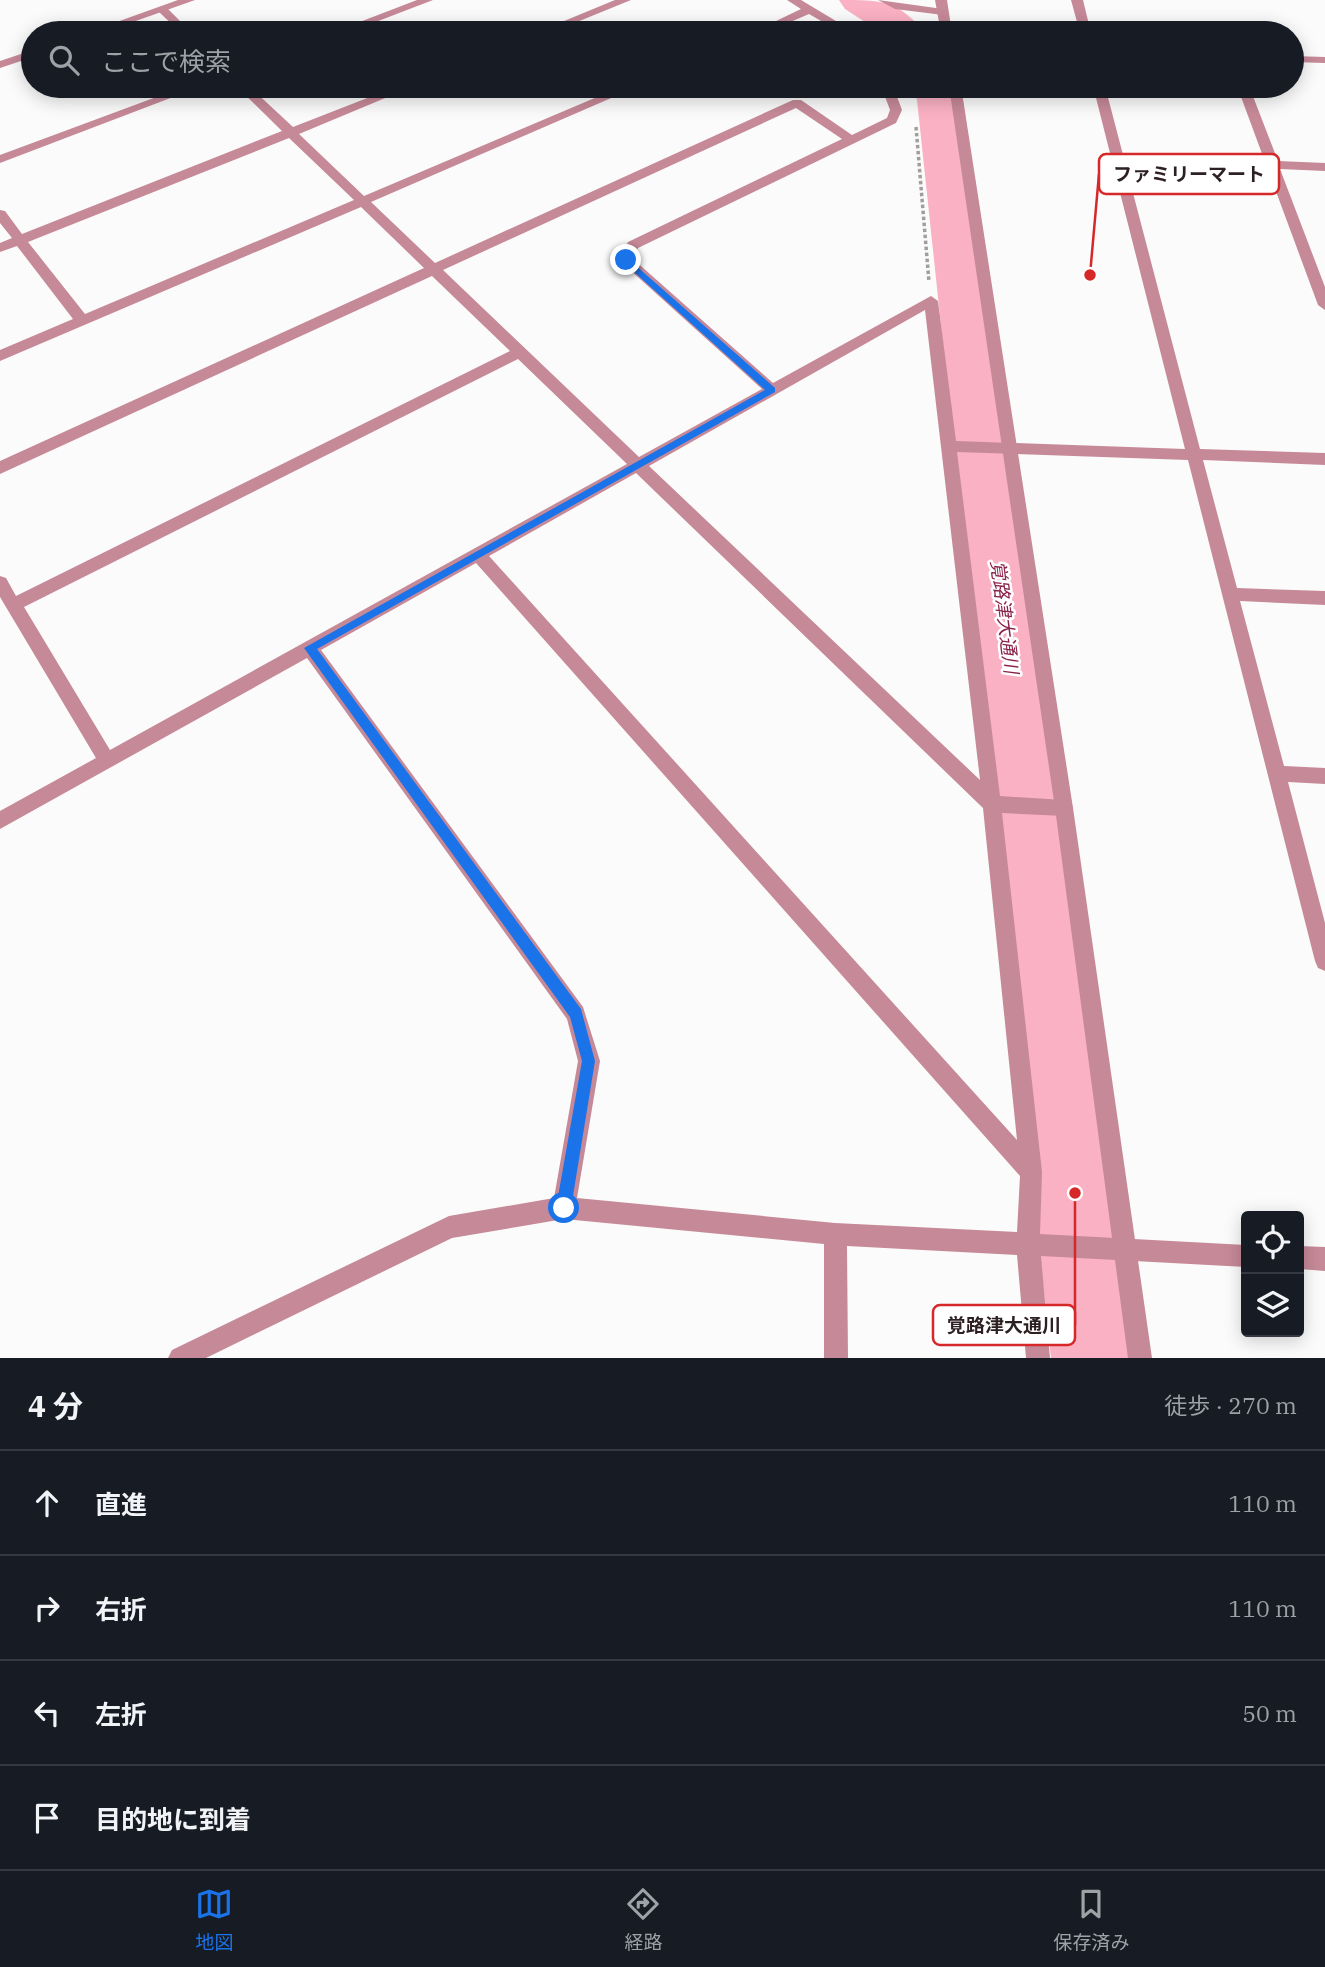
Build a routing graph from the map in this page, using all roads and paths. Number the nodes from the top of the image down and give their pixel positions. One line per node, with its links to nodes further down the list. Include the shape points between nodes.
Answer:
1 (189, 0): 8 (street)
2 (427, 0): 12 (street)
3 (625, 0): 13 (street)
4 (793, 0): 9 (street)
5 (884, 0): 7 (street, via 895,6)
6 (1077, 0): 16 (street)
7 (942, 6)
8 (162, 9): 10 (street); 11 (street)
9 (809, 10): 14 (street); 15 (street)
10 (127, 21)
11 (174, 21)
12 (370, 21)
13 (572, 21)
14 (784, 21)
15 (829, 21)
16 (1083, 21)
17 (21, 57): 20 (street)
18 (1304, 59): 19 (street)
19 (1325, 60)
20 (0, 65)
21 (164, 98): 32 (street)
22 (255, 98): 30 (street)
23 (377, 98): 30 (street)
24 (605, 98): 35 (street)
25 (892, 98): 31 (street, via 896,110 892,120)
26 (957, 98): 47 (street)
27 (1103, 98): 48 (street)
28 (1248, 98): 33 (street)
29 (915, 121): 40 (path)
30 (291, 132): 35 (street); 37 (street)
31 (852, 140): 39 (street, via 797,103); 45 (street, via 633,245 626,260)
32 (0, 159)
33 (1273, 165): 34 (street); 41 (street)
34 (1325, 167)
35 (362, 201): 39 (street); 42 (street)
36 (0, 214): 37 (street)
37 (20, 240): 38 (street); 42 (street)
38 (0, 248)
39 (433, 269): 43 (street); 51 (street)
40 (931, 301): 45 (street); 46 (street)
41 (1325, 306)
42 (82, 321): 44 (street)
43 (520, 352): 50 (street); 56 (street)
44 (0, 356)
45 (772, 390): 50 (street)
46 (950, 446): 47 (street); 61 (street)
47 (1010, 448): 48 (street); 62 (street)
48 (1194, 455): 49 (street); 54 (street)
49 (1325, 459)
50 (638, 465): 52 (street); 61 (street)
51 (0, 468)
52 (478, 554): 57 (street); 65 (street)
53 (0, 583): 56 (street)
54 (1230, 594): 55 (street); 59 (street)
55 (1325, 598)
56 (13, 605): 58 (street)
57 (310, 648): 58 (street); 66 (street, via 576,1014 589,1061)
58 (107, 761): 63 (street)
59 (1277, 774): 60 (street); 64 (street)
60 (1325, 776)
61 (992, 804): 62 (street); 65 (street)
62 (1064, 808): 69 (street)
63 (0, 821)
64 (1325, 961)
65 (1031, 1172): 68 (street)
66 (564, 1208): 67 (street); 73 (street, via 449,1227)
67 (835, 1234): 68 (street); 74 (street)
68 (1028, 1245): 69 (street); 75 (street)
69 (1123, 1251): 70 (street); 76 (street)
70 (1241, 1256)
71 (1304, 1258): 72 (street)
72 (1325, 1259)
73 (180, 1358)
74 (836, 1358)
75 (1038, 1358)
76 (1140, 1358)

